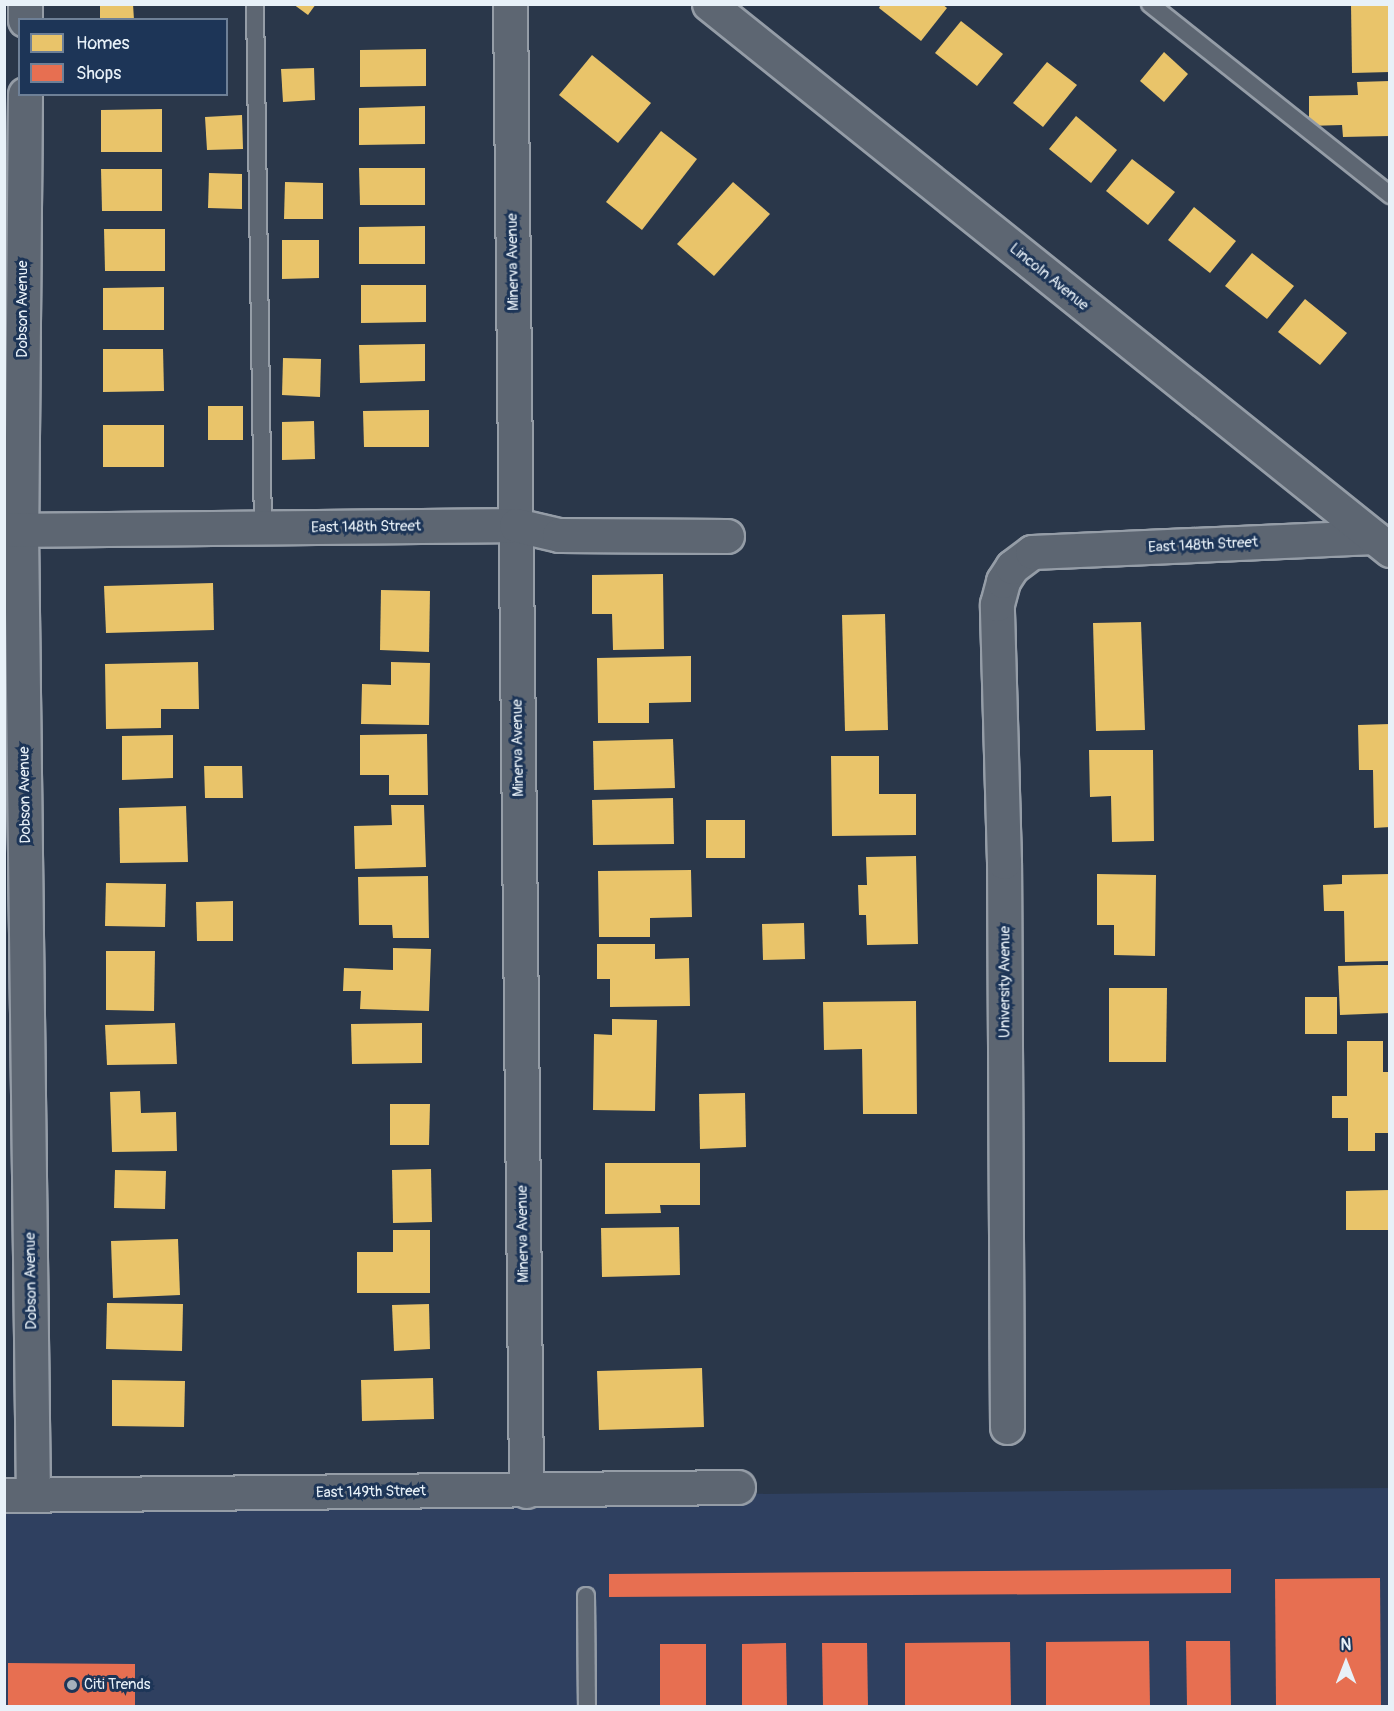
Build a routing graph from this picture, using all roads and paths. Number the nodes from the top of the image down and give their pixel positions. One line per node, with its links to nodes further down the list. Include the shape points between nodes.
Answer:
1 (255, 4): 8 (lane)
2 (510, 4): 7 (street, Minerva Avenue)
3 (709, 4): 11 (street, Lincoln Avenue)
4 (1150, 4): 6 (lane)
5 (25, 96): 9 (street, Dobson Avenue)
6 (1389, 195)
7 (516, 525): 8 (street, East 148th Street); 10 (street, East 148th Street, via 559,535); 15 (street, Minerva Avenue)
8 (263, 528): 9 (street, East 148th Street)
9 (13, 530): 16 (street, Dobson Avenue)
10 (727, 536)
11 (1382, 543): 12 (street, East 148th Street)
12 (1032, 552): 13 (street, University Avenue, via 1012,567 997,604 1004,862)
13 (1007, 1427)
14 (738, 1487): 15 (street, East 149th Street)
15 (526, 1491): 16 (street, East 149th Street)
16 (19, 1495)
17 (586, 1596): 18 (lane)
18 (587, 1707)

